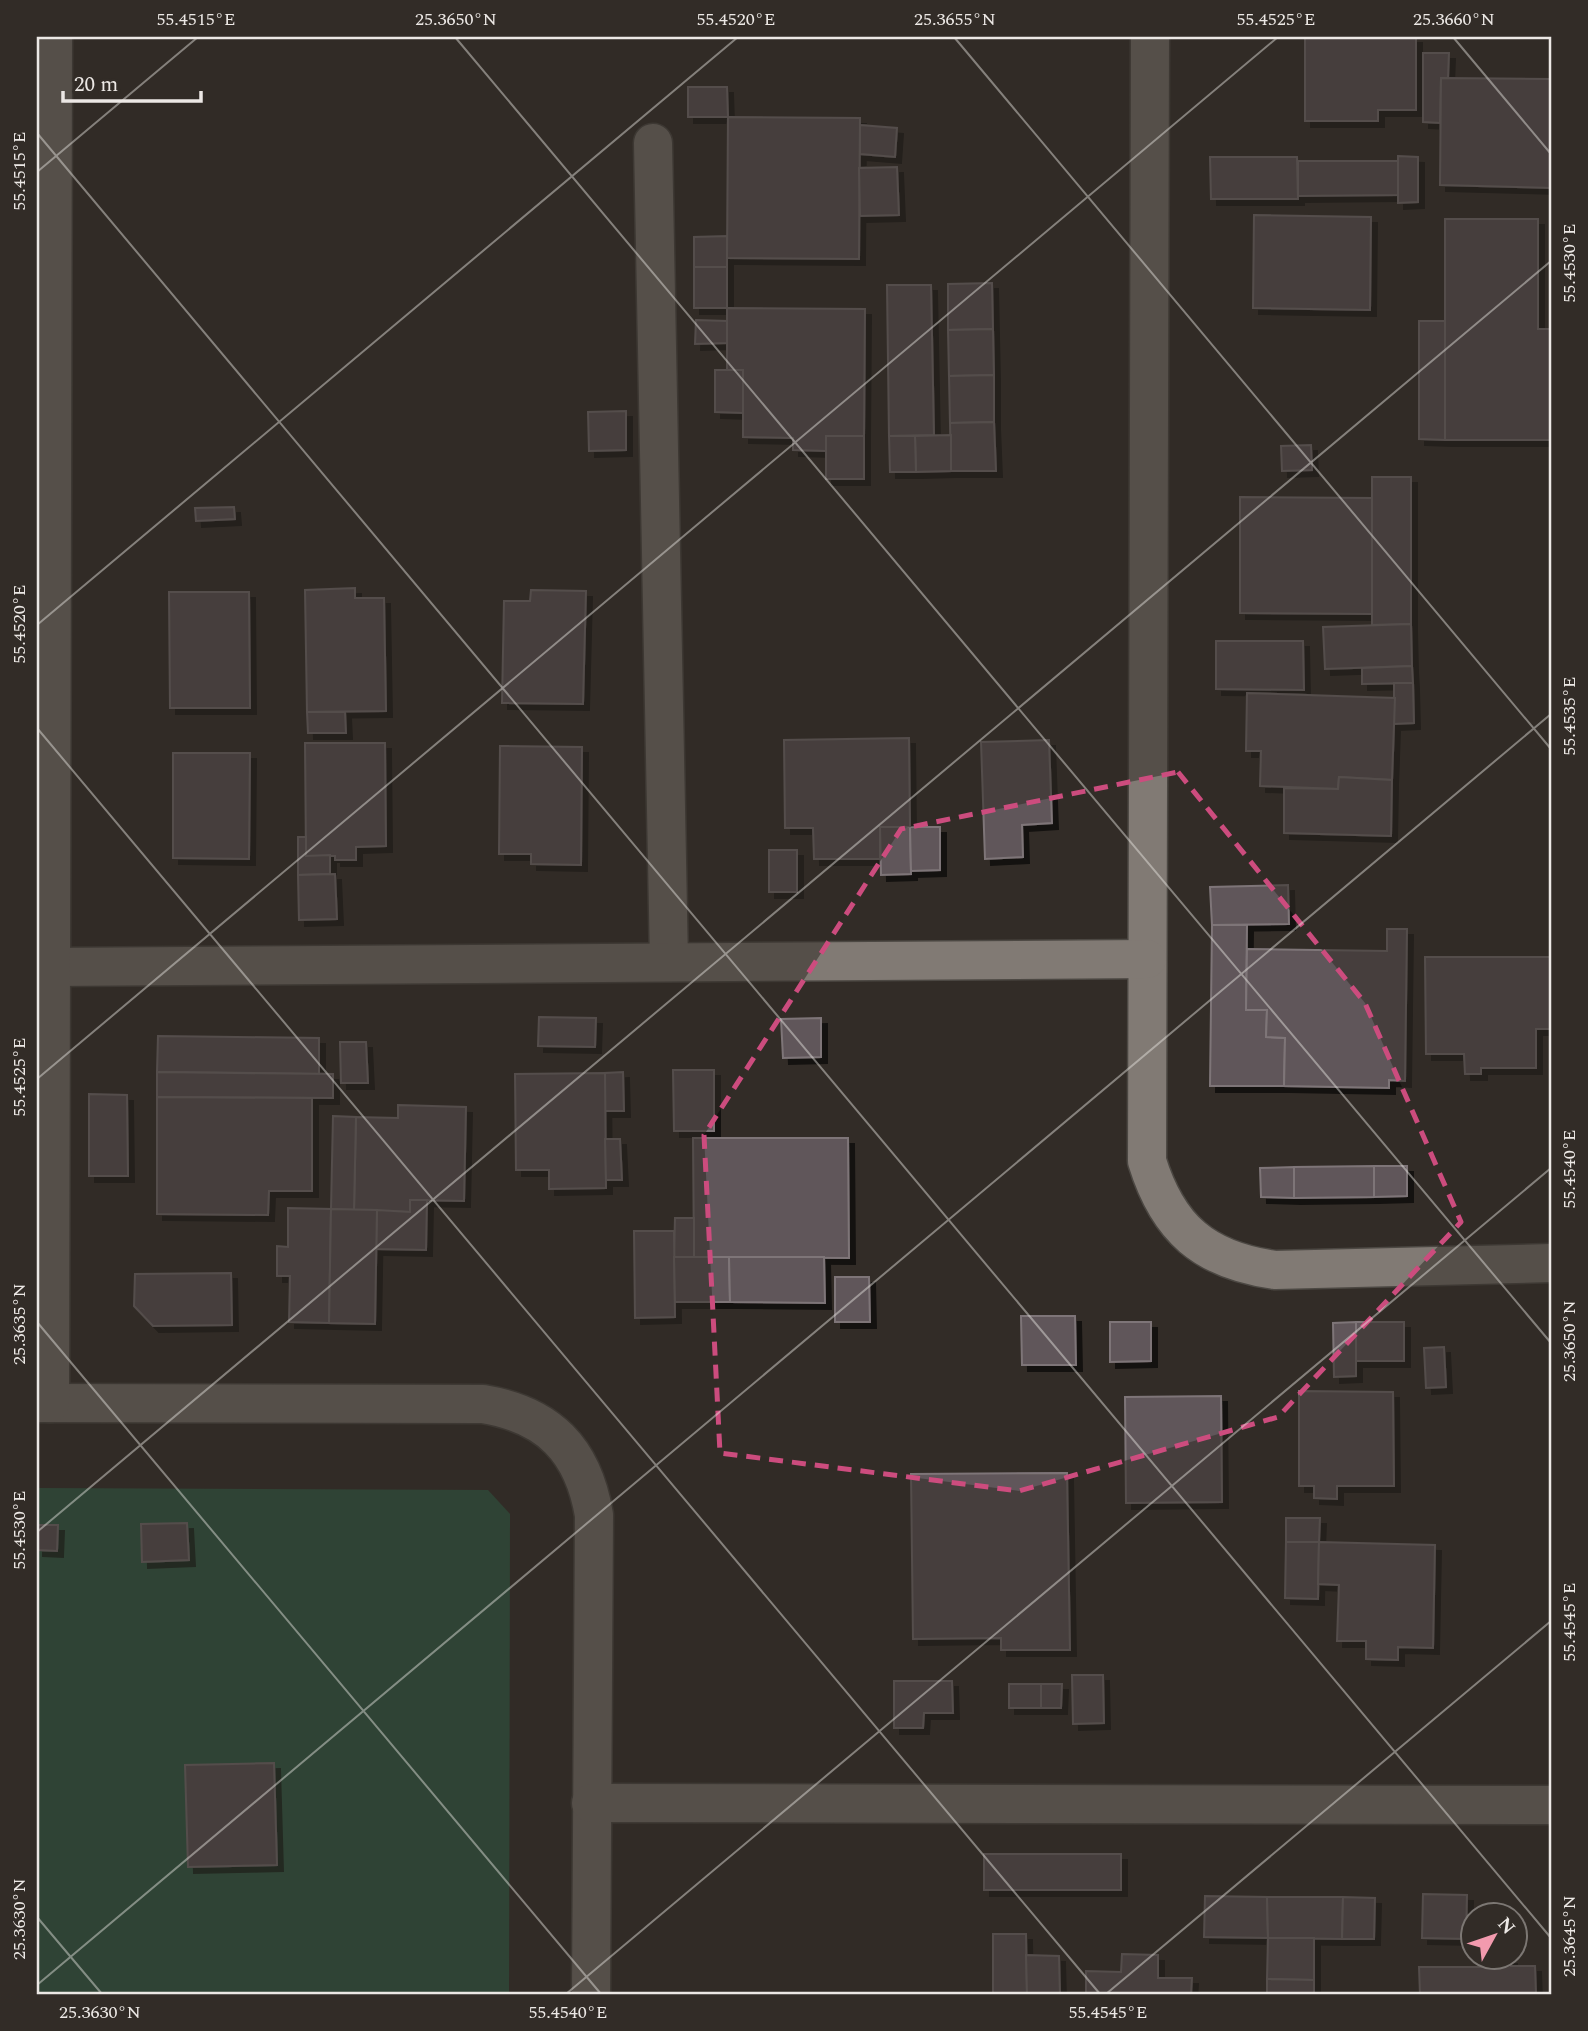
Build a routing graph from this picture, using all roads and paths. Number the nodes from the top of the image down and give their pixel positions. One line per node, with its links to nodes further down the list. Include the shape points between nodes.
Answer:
1 (53, 37): 4 (street)
2 (1150, 37): 5 (street)
3 (653, 143): 6 (street)
4 (44, 714): 7 (street)
5 (1147, 959): 6 (street); 8 (street, via 1147,1161 1171,1216 1192,1238 1216,1255 1244,1266 1275,1270)
6 (669, 962): 7 (street)
7 (51, 967): 9 (street)
8 (1551, 1263)
9 (44, 1403): 10 (street, via 483,1404 508,1408 550,1430 581,1468 594,1515)
10 (592, 1802): 11 (street); 12 (street)
11 (1551, 1805)
12 (591, 1994)

